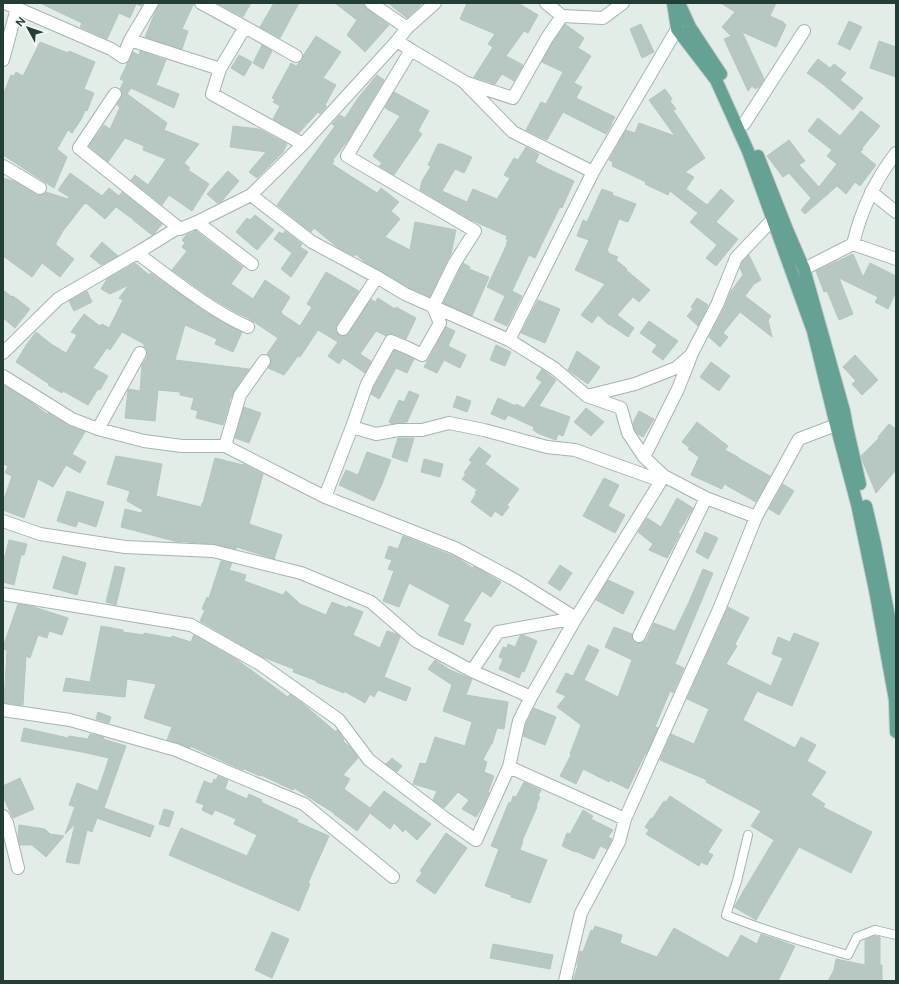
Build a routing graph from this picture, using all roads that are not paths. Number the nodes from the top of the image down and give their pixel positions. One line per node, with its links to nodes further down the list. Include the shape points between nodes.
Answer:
1 (5, 3): 10 (street)
2 (152, 3): 16 (street)
3 (201, 3): 12 (street)
4 (371, 3): 13 (street)
5 (435, 3): 13 (street)
6 (546, 3): 11 (street)
7 (623, 3): 11 (street, via 603,18)
8 (673, 3): 14 (main road)
9 (679, 3): 24 (main road, via 690,27 723,78)
10 (17, 8): 16 (street, via 123,57); 20 (street)
11 (562, 16): 22 (street, via 513,98)
12 (245, 27): 19 (street); 21 (street)
13 (407, 28): 17 (street)
14 (678, 28): 28 (street); 33 (main road, via 716,80 748,151)
15 (804, 30): 24 (street)
16 (130, 40): 21 (street)
17 (397, 41): 18 (street); 25 (street)
18 (411, 50): 22 (street); 42 (street, via 347,156 475,231 454,264)
19 (296, 56)
20 (3, 60)
21 (220, 69): 25 (street, via 212,94)
22 (463, 81): 28 (street, via 513,132)
23 (115, 94): 35 (street, via 79,148)
24 (744, 124): 40 (main road)
25 (303, 144): 31 (street)
26 (896, 153): 30 (street)
27 (3, 166): 29 (street)
28 (592, 172): 45 (street)
29 (40, 188)
30 (871, 192): 32 (street); 36 (street)
31 (251, 195): 34 (street); 41 (street, via 312,242)
32 (896, 212)
33 (772, 220): 48 (street, via 736,258 717,305); 52 (main road, via 813,331)
34 (197, 222): 35 (street); 39 (street)
35 (180, 228): 37 (street)
36 (853, 244): 38 (street); 40 (street)
37 (138, 253): 43 (street, via 209,305); 46 (street, via 58,299)
38 (896, 259)
39 (252, 264)
40 (804, 269): 65 (main road, via 844,411 875,544 895,648)
41 (377, 277): 42 (street); 44 (street)
42 (433, 307): 45 (street); 53 (street, via 440,323 422,355 391,341 367,384)
43 (248, 327)
44 (343, 329)
45 (509, 340): 51 (street, via 554,368)
46 (3, 353)
47 (140, 353): 54 (street)
48 (692, 355): 51 (street, via 676,368 656,376); 56 (street)
49 (264, 361): 55 (street, via 240,395)
50 (3, 376): 54 (street, via 72,419)
51 (587, 396): 56 (street, via 621,408 628,433)
52 (836, 425): 60 (street, via 799,439); 69 (main road, via 857,504 875,590 895,700)
53 (352, 427): 57 (street, via 376,434 422,430 449,423 547,447 574,450 653,478); 58 (street)
54 (98, 429): 55 (street, via 144,441 182,446)
55 (225, 446): 58 (street)
56 (644, 457): 57 (street)
57 (664, 476): 59 (street); 63 (street)
58 (325, 497): 63 (street, via 455,548 515,580)
59 (706, 498): 60 (street); 64 (street)
60 (756, 517): 72 (street, via 720,607)
61 (3, 521): 66 (street, via 40,534 125,547 213,551 300,573 371,602 416,641)
62 (3, 594): 70 (street, via 191,625 260,664 339,720 369,760 476,840)
63 (576, 618): 66 (street, via 498,632); 67 (street)
64 (639, 636)
65 (895, 660)
66 (472, 671): 67 (street)
67 (531, 697): 70 (street, via 519,721)
68 (3, 710): 75 (street, via 70,720 176,750 304,804)
69 (896, 732)
70 (509, 767): 72 (street)
71 (3, 816): 74 (street)
72 (625, 819): 77 (street, via 619,842 581,913)
73 (748, 835): 76 (lane, via 726,915 848,955 857,937 874,930)
74 (18, 868)
75 (393, 877)
76 (896, 936)
77 (565, 981)

